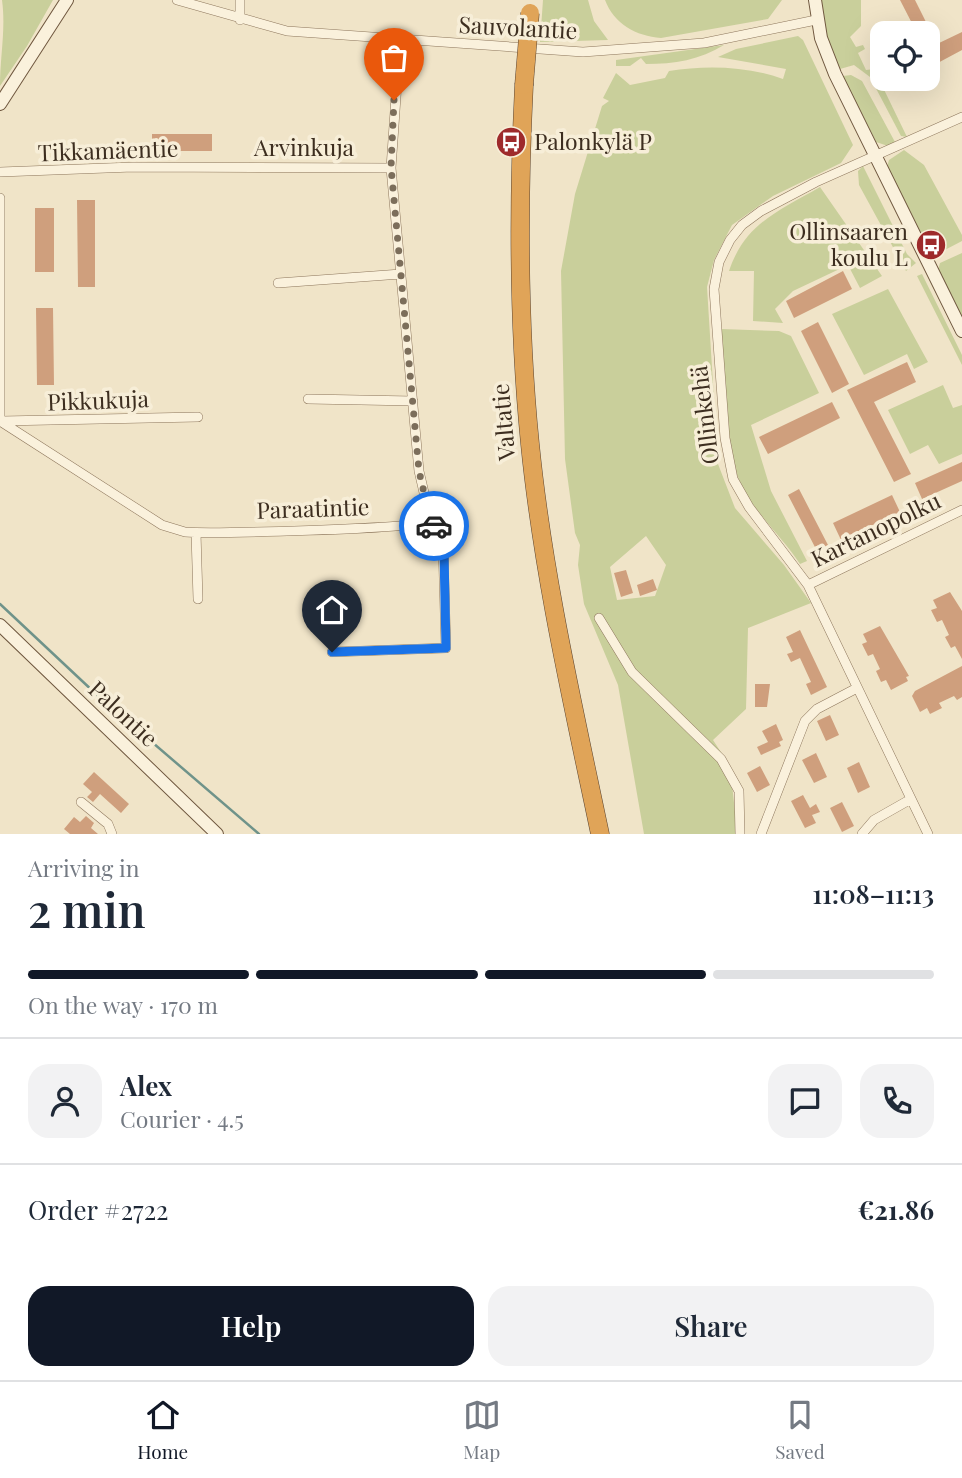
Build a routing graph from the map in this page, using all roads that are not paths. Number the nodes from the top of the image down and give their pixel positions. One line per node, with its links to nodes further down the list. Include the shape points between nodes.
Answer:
1 (67, 0): 9 (street)
2 (177, 0): 6 (street, Sauvolantie)
3 (240, 0): 6 (street)
4 (815, 0): 7 (street)
5 (531, 6): 36 (highway, Valtatie, bridge, via 520,164 520,296 530,445 554,607)
6 (240, 20): 8 (street, Sauvolantie, via 288,31)
7 (816, 20): 8 (street, Sauvolantie, via 704,43 612,51); 11 (street, via 831,65)
8 (400, 40): 13 (street)
9 (0, 104)
10 (962, 117): 11 (street, Ollinkehä)
11 (876, 155): 18 (street); 26 (street, Ollinkehä, via 750,219 730,240 715,278 725,438 733,479)
12 (217, 167): 13 (street, Arvinkuja); 14 (street, Tikkamäentie)
13 (391, 167): 16 (street)
14 (0, 172)
15 (0, 198): 22 (street)
16 (401, 274): 17 (street); 20 (street)
17 (278, 282)
18 (962, 331)
19 (308, 399): 20 (street)
20 (413, 401): 24 (street)
21 (198, 417): 22 (street, Pikkukuja)
22 (0, 422): 25 (street, Paraatintie, via 162,525)
23 (962, 510): 26 (street, Kartanopolku)
24 (426, 519): 25 (street, Paraatintie, via 408,527); 30 (street, via 443,544 446,648)
25 (196, 533): 27 (street)
26 (808, 584): 31 (street, Ollinkehä)
27 (198, 599)
28 (599, 618): 37 (street, via 632,672 721,759 739,791)
29 (0, 625): 35 (street, Palontie)
30 (332, 652)
31 (857, 688): 32 (street, Ollinkehä); 38 (street, via 817,709 805,721)
32 (911, 799): 39 (street, via 874,820); 40 (street, Ollinkehä)
33 (81, 802): 34 (street, via 108,824)
34 (111, 834)
35 (217, 834)
36 (600, 834)
37 (740, 834)
38 (761, 834)
39 (862, 834)
40 (928, 834)

